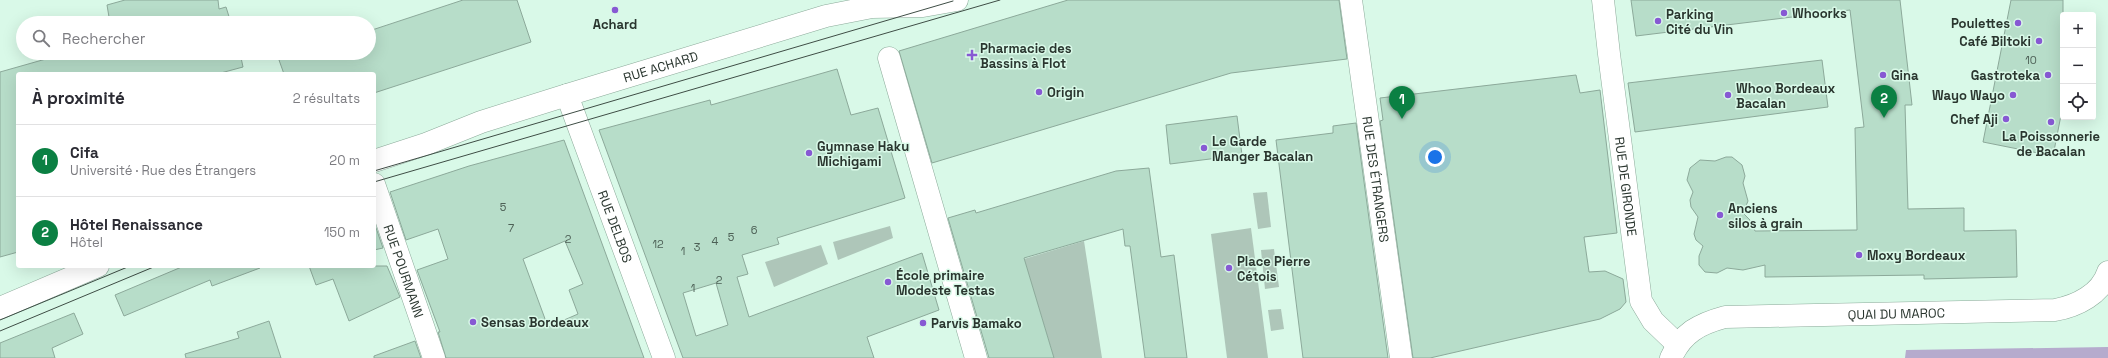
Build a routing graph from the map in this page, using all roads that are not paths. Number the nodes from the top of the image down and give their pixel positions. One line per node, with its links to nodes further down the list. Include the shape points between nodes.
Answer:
1 (830, 0): 6 (street, via 820,14)
2 (1351, 0): 18 (street, RUE DES ÉTRANGERS)
3 (1603, 0): 14 (street, RUE DE GIRONDE, via 1641,301)
4 (955, 1): 5 (street, RUE ACHARD, via 923,6)
5 (876, 3): 6 (street, RUE ACHARD)
6 (807, 23): 8 (street, RUE ACHARD)
7 (888, 58): 17 (street)
8 (567, 95): 9 (street, RUE ACHARD, via 481,122); 16 (street, RUE DELBOS)
9 (376, 160)
10 (376, 190): 15 (street, RUE POURMANN)
11 (93, 268): 13 (street)
12 (2108, 272): 14 (street, QUAI DU MAROC, via 2097,289 2083,300 2055,310 1725,317 1706,322 1691,332)
13 (0, 308)
14 (1674, 351)
15 (434, 358)
16 (664, 358)
17 (976, 358)
18 (1401, 358)

